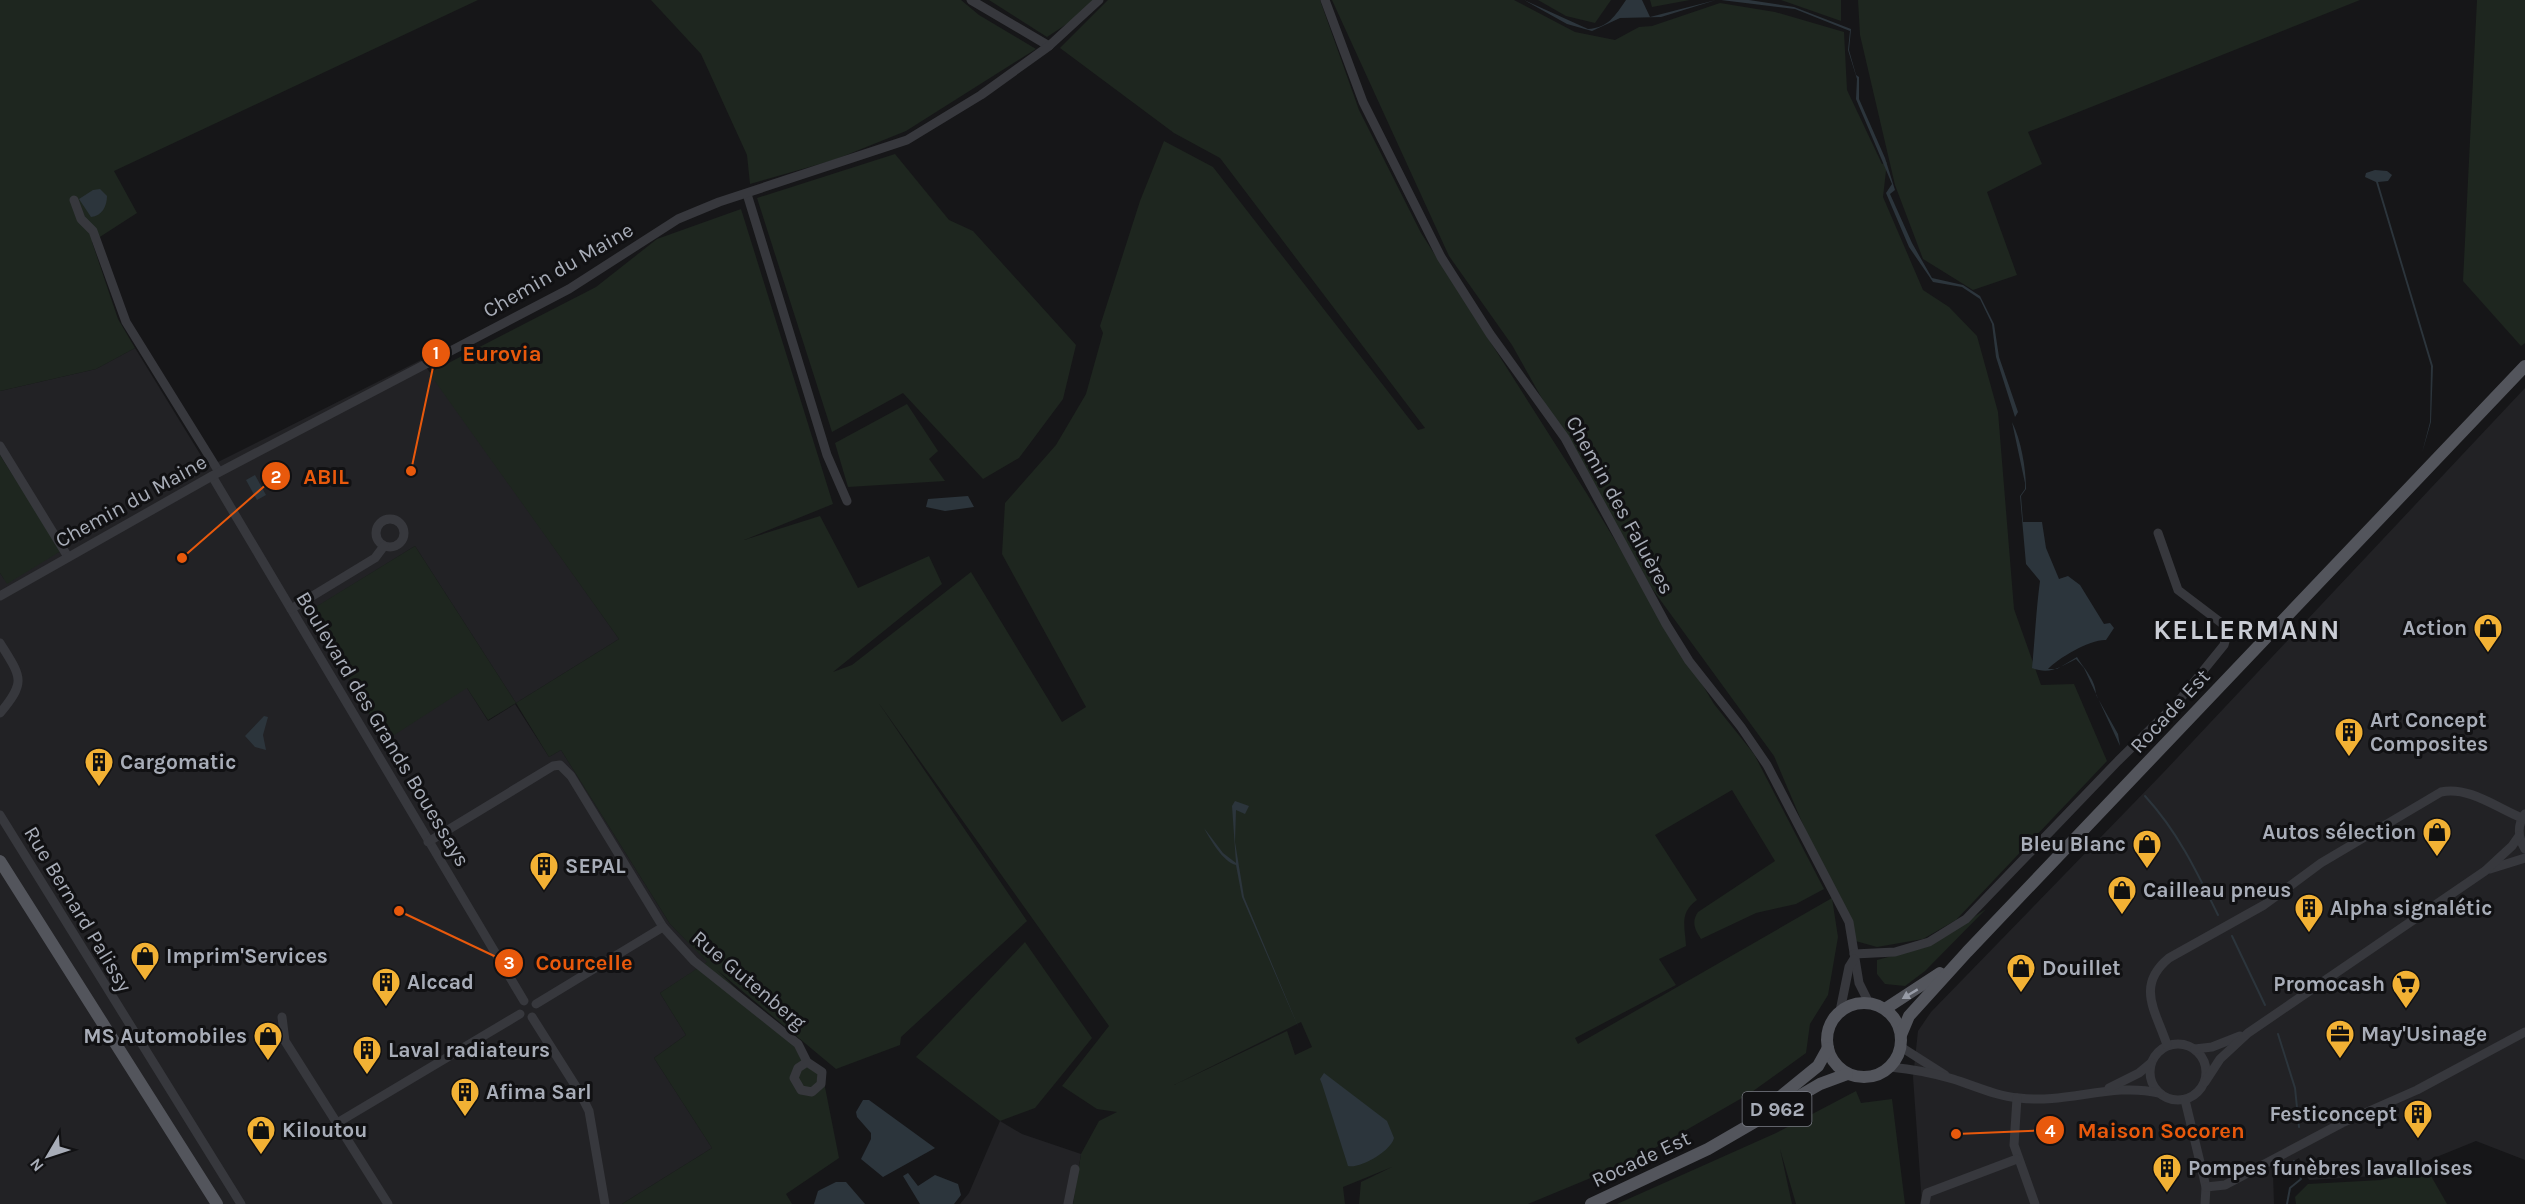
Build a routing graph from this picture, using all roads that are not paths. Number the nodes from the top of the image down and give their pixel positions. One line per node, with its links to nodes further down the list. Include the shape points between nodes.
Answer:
1 (971, 0): 4 (street)
2 (1099, 0): 4 (street, Chemin du Maine)
3 (1325, 0): 28 (street, Chemin des Faluères, via 1363,102 1441,257 1490,334 1565,438 1689,661 1767,765 1849,922)
4 (1049, 46): 5 (street, Chemin du Maine, via 981,95 908,140)
5 (747, 194): 9 (street, Chemin du Maine, via 678,219 569,289); 10 (street, via 827,456)
6 (74, 200): 9 (street, Boulevard des Grands Bouessays, via 81,219 93,231 126,322)
7 (2525, 366): 27 (main road, Rocade Est)
8 (0, 446): 13 (street)
9 (215, 474): 13 (street, Chemin du Maine); 15 (street, Boulevard des Grands Bouessays)
10 (847, 501)
11 (2158, 532): 28 (street, via 2178,590 2224,625 2227,634 2215,659 1966,919 1929,942 1894,952)
12 (384, 546): 15 (street, via 375,558)
13 (68, 557): 14 (street, Chemin du Maine)
14 (0, 596)
15 (291, 609): 21 (street, Boulevard des Grands Bouessays)
16 (0, 643): 17 (street, via 19,680 18,689)
17 (0, 713)
18 (0, 815): 60 (street, Rue Bernard Palissy)
19 (2523, 816): 20 (street); 40 (street, via 2452,789 2441,792 2321,863 2264,905 2169,958 2156,968 2149,992)
20 (2519, 836): 22 (street); 25 (street)
21 (428, 842): 26 (street, Rue Gutenberg, via 560,765 571,776); 29 (street, Boulevard des Grands Bouessays)
22 (2525, 849)
23 (2525, 858): 25 (street)
24 (0, 861): 59 (main road)
25 (2485, 871): 38 (street)
26 (663, 927): 31 (street, Rue Gutenberg); 43 (street, Rue Gutenberg, via 693,961 798,1044)
27 (1967, 952): 32 (main road, Rocade Est, one-way to 32, via 1928,983); 39 (main road, Rocade Est, via 1909,1016)
28 (1854, 956): 30 (street, Chemin des Faluères, via 1859,983); 33 (street, Chemin des Faluères)
29 (524, 1001): 31 (street); 34 (street)
30 (1869, 1003): 32 (main road); 33 (main road)
31 (536, 1005): 36 (street)
32 (1885, 1009): 39 (main road, via 1893,1016)
33 (1840, 1011): 41 (main road, via 1829,1028)
34 (520, 1014): 36 (street); 53 (street)
35 (282, 1017): 53 (street, via 285,1041)
36 (532, 1017): 61 (street, via 589,1111)
37 (2525, 1032): 57 (street, via 2225,1185)
38 (2248, 1033): 42 (street, via 2220,1045); 48 (street, via 2220,1059)
39 (1901, 1041): 45 (main road); 47 (street)
40 (2167, 1046): 42 (street, via 2177,1043); 44 (street)
41 (1828, 1048): 46 (main road, via 1832,1059); 54 (main road, Rocade Est / D 962, via 1818,1066 1796,1086)
42 (2195, 1049): 48 (street, via 2206,1064)
43 (807, 1062)
44 (2152, 1062): 49 (street); 50 (street, via 2151,1079)
45 (1890, 1067): 46 (main road, via 1870,1077); 47 (street)
46 (1847, 1074): 54 (main road, Rocade Est / D 962, via 1820,1084)
47 (1953, 1079): 51 (street)
48 (2205, 1082): 52 (street)
49 (2104, 1090): 50 (street, via 2141,1089); 51 (street, via 2058,1098)
50 (2159, 1093): 52 (street)
51 (2017, 1098): 55 (street)
52 (2185, 1100): 57 (street)
53 (337, 1123): 58 (street)
54 (1708, 1149): 63 (main road, Rocade Est / D 962)
55 (2017, 1159): 64 (street, via 1927,1193); 65 (street)
56 (1075, 1169): 62 (street)
57 (2206, 1187): 66 (street)
58 (384, 1203)
59 (218, 1204)
60 (241, 1204)
61 (605, 1204)
62 (1068, 1204)
63 (1591, 1204)
64 (1925, 1204)
65 (2035, 1204)
66 (2205, 1204)

